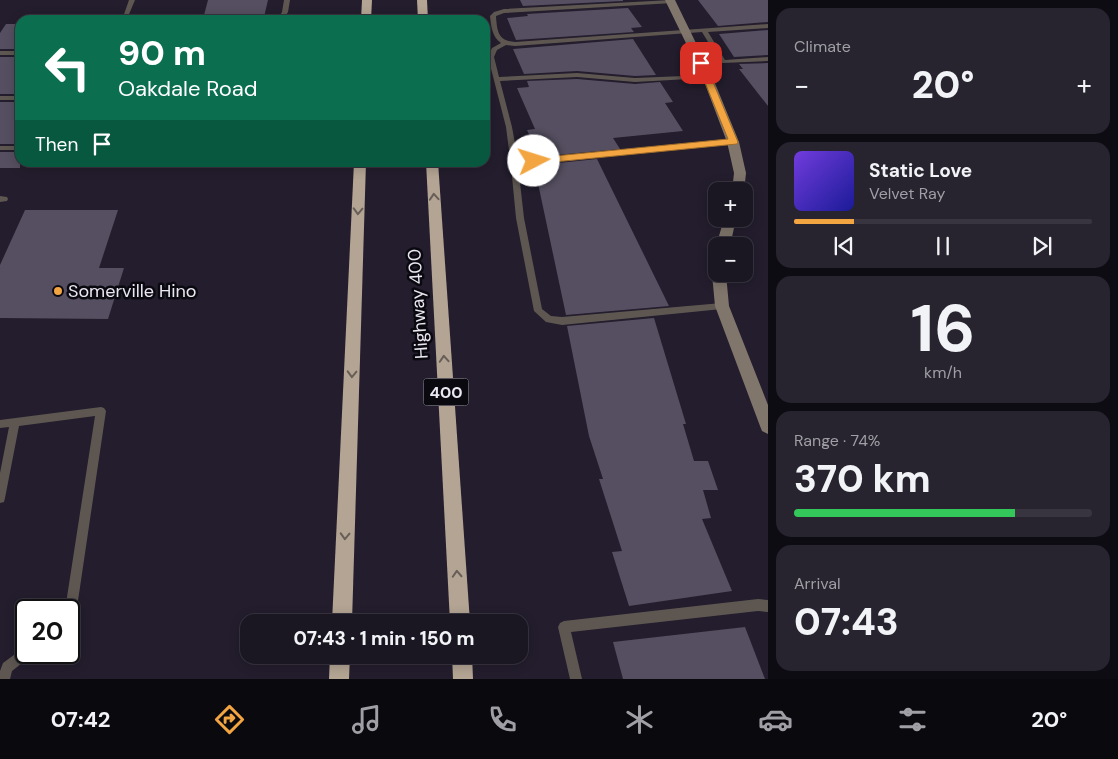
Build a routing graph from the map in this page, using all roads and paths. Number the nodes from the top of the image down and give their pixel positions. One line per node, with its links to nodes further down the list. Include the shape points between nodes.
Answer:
1 (132, 0): 6 (lane)
2 (287, 0): 7 (lane)
3 (366, 0): 8 (highway)
4 (422, 0): 9 (highway)
5 (671, 1): 12 (street); 13 (lane, via 496,13 493,16 494,28 499,40)
6 (126, 15)
7 (283, 15)
8 (366, 15)
9 (423, 15)
10 (768, 26): 11 (lane)
11 (704, 31): 12 (lane); 17 (lane)
12 (686, 33): 13 (lane); 18 (street)
13 (505, 43): 20 (lane, via 494,50 491,57)
14 (0, 53): 15 (lane)
15 (15, 53)
16 (768, 60): 17 (lane)
17 (723, 62): 18 (lane)
18 (701, 63): 19 (street)
19 (707, 76): 20 (lane, via 635,80 577,75); 23 (street)
20 (497, 79): 27 (lane)
21 (0, 98): 22 (lane)
22 (15, 98)
23 (734, 142): 26 (lane); 30 (street)
24 (0, 148): 25 (lane)
25 (15, 148)
26 (626, 153): 27 (lane)
27 (515, 163): 32 (lane, via 520,218 538,311 542,315 555,320 576,320)
28 (360, 167): 39 (highway, one-way to 39)
29 (432, 167): 40 (highway, Highway 400 / 400, one-way to 29)
30 (739, 182)
31 (720, 282): 32 (street)
32 (722, 306): 35 (street)
33 (15, 422): 34 (lane); 36 (lane); 37 (lane, via 101,411)
34 (0, 424)
35 (768, 426)
36 (0, 498)
37 (72, 599)
38 (768, 606): 47 (lane, via 564,626)
39 (342, 614)
40 (460, 614)
41 (15, 661): 44 (lane)
42 (340, 664): 45 (highway)
43 (462, 664): 46 (highway)
44 (4, 670)
45 (340, 679)
46 (463, 679)
47 (576, 679)

